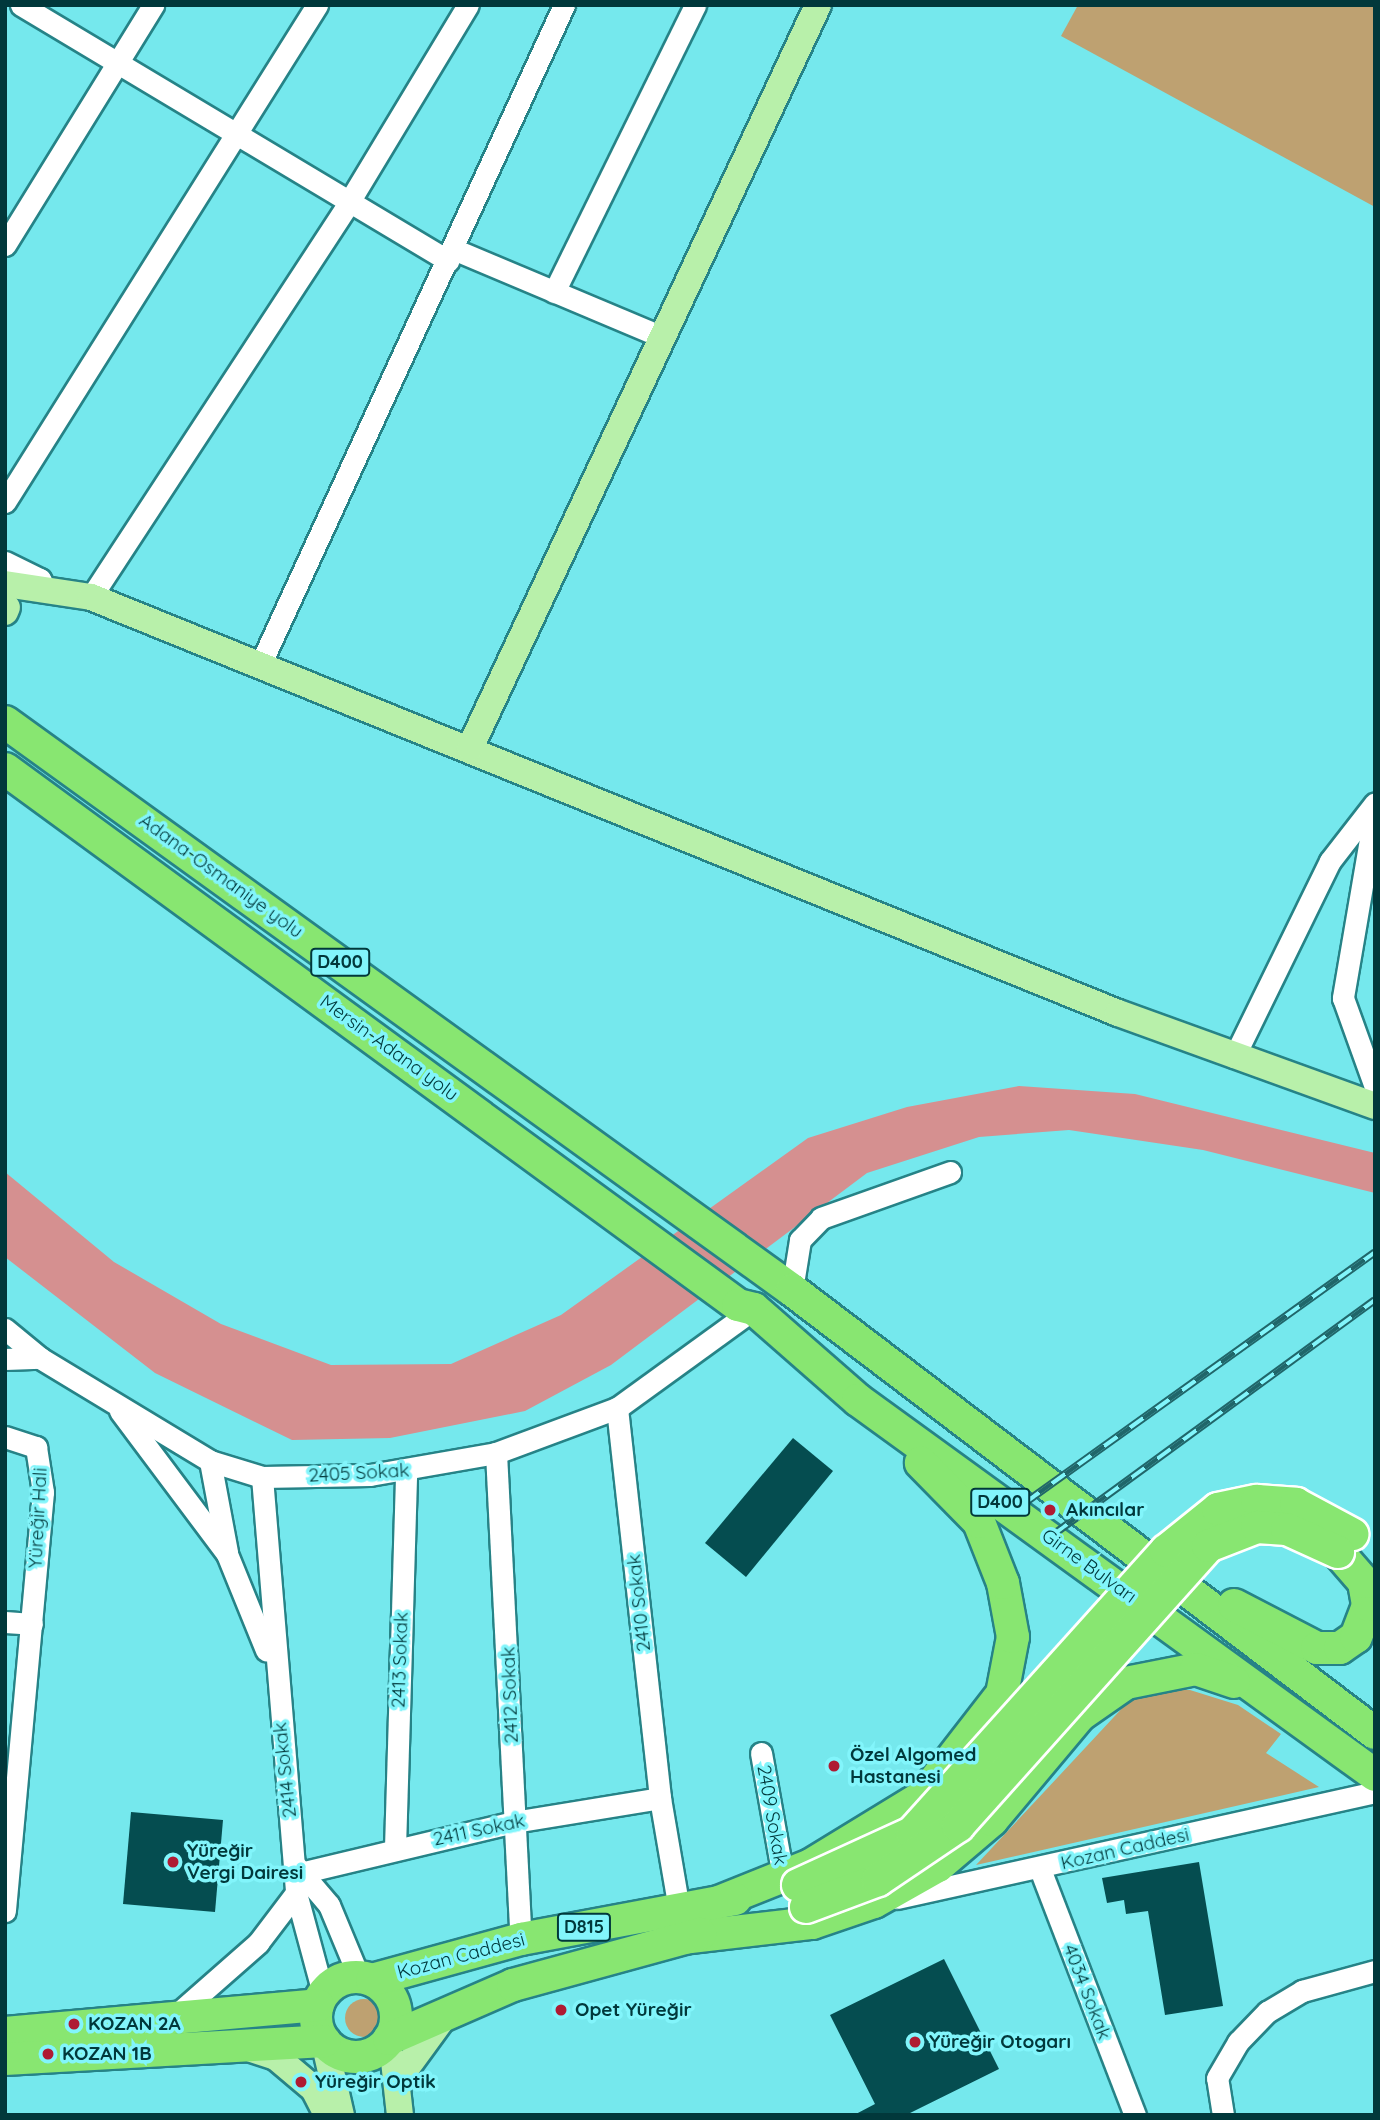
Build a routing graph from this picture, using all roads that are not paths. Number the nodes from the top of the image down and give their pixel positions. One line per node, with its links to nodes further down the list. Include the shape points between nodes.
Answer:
1 (21, 5): 8 (street)
2 (153, 5): 8 (street)
3 (317, 5): 9 (street)
4 (468, 5): 10 (street)
5 (564, 5): 12 (street)
6 (695, 5): 13 (street)
7 (818, 5): 14 (main road)
8 (119, 61): 9 (street); 11 (street)
9 (240, 131): 10 (street); 15 (street)
10 (349, 202): 12 (street); 17 (street)
11 (5, 246)
12 (451, 255): 13 (street); 19 (street)
13 (554, 292): 14 (street)
14 (660, 336): 21 (main road)
15 (5, 502)
16 (5, 562): 18 (street, via 40,579)
17 (90, 597): 18 (main road); 19 (main road)
18 (16, 598)
19 (260, 665): 21 (main road)
20 (5, 722): 29 (highway, Adana-Osmaniye yolu / D400)
21 (470, 748): 25 (main road)
22 (5, 769): 30 (highway, Mersin-Adana yolu / D400)
23 (1375, 803): 25 (street, via 1330,861)
24 (1375, 810): 26 (street, via 1343,998)
25 (1234, 1057): 27 (main road)
26 (1375, 1087)
27 (1375, 1106)
28 (950, 1172): 29 (street, via 821,1218 800,1240)
29 (792, 1290): 42 (highway, Girne Bulvarı / D400)
30 (746, 1307): 34 (highway, Girne Bulvarı / D400); 36 (street, 2405 Sokak)
31 (5, 1329): 32 (street, 2405 Sokak)
32 (40, 1358): 33 (street); 35 (street, 2405 Sokak)
33 (5, 1359)
34 (858, 1400): 49 (highway, Girne Bulvarı / D400); 60 (highway, via 979,1522 1003,1583 1013,1637 1002,1694 922,1797)
35 (117, 1406): 39 (street, 2405 Sokak); 44 (street, 2414 Sokak)
36 (617, 1408): 38 (street, 2405 Sokak); 54 (street, 2410 Sokak)
37 (5, 1437): 47 (street, Yüreğir Hali, via 20,1437 41,1459)
38 (496, 1453): 40 (street, 2405 Sokak); 56 (street, 2412 Sokak)
39 (210, 1461): 41 (street, 2405 Sokak); 44 (street)
40 (406, 1472): 41 (street, 2405 Sokak); 57 (street, 2413 Sokak)
41 (262, 1477): 48 (street, 2414 Sokak)
42 (1077, 1511): 43 (highway, via 1273,1629 1317,1648 1340,1648 1356,1637 1365,1618 1364,1582); 50 (highway, Girne Bulvarı / D400)
43 (1345, 1543): 45 (highway); 60 (highway, bridge, via 1296,1504 1257,1501 1218,1509 1166,1551 912,1833)
44 (227, 1554): 48 (street, 2414 Sokak)
45 (1375, 1563)
46 (5, 1622): 47 (street)
47 (32, 1624): 55 (street, Yüreğir Hali)
48 (274, 1668): 59 (street, 2414 Sokak)
49 (1268, 1695): 52 (highway, Girne Bulvarı / D400); 61 (highway, via 1196,1669 1126,1683 1080,1715 992,1820 938,1866)
50 (1375, 1733)
51 (761, 1753): 60 (street, 2409 Sokak)
52 (1375, 1775)
53 (1375, 1792): 58 (street, Kozan Caddesi)
54 (660, 1798): 56 (street, 2411 Sokak); 63 (street, 2410 Sokak)
55 (10, 1810): 62 (street, Yüreğir Hali)
56 (514, 1822): 57 (street, 2411 Sokak); 64 (street, 2412 Sokak)
57 (395, 1848): 59 (street, 2411 Sokak)
58 (1040, 1869): 61 (street, Kozan Caddesi); 79 (street, 4034 Sokak)
59 (297, 1877): 66 (street, via 329,1905); 67 (street, 2414 Sokak); 69 (street, via 250,1951)
60 (796, 1890): 63 (highway); 63 (highway, Kozan Caddesi / D815, via 716,1903)
61 (874, 1902): 63 (highway, via 812,1923)
62 (5, 1911)
63 (680, 1924): 64 (highway, Kozan Caddesi / D815); 68 (highway, Kozan Caddesi / D815)
64 (521, 1938): 66 (highway, Kozan Caddesi / D815)
65 (1375, 1971): 80 (street, via 1302,1991 1266,2011 1238,2042 1217,2078)
66 (366, 1979): 67 (highway, D815); 71 (highway, via 396,2012)
67 (320, 1999): 69 (highway, D815); 72 (highway)
68 (453, 2006): 71 (highway, Kozan Caddesi / D815); 75 (main road)
69 (175, 2016): 70 (highway, D815)
70 (5, 2033)
71 (389, 2039): 72 (highway, D815, via 357,2056); 75 (main road)
72 (324, 2041): 73 (highway, D815); 77 (main road)
73 (234, 2043): 74 (highway, D815); 76 (main road, via 276,2057 314,2089)
74 (5, 2059)
75 (398, 2078): 78 (main road)
76 (327, 2115)
77 (341, 2115)
78 (400, 2115)
79 (1135, 2115)
80 (1223, 2115)

